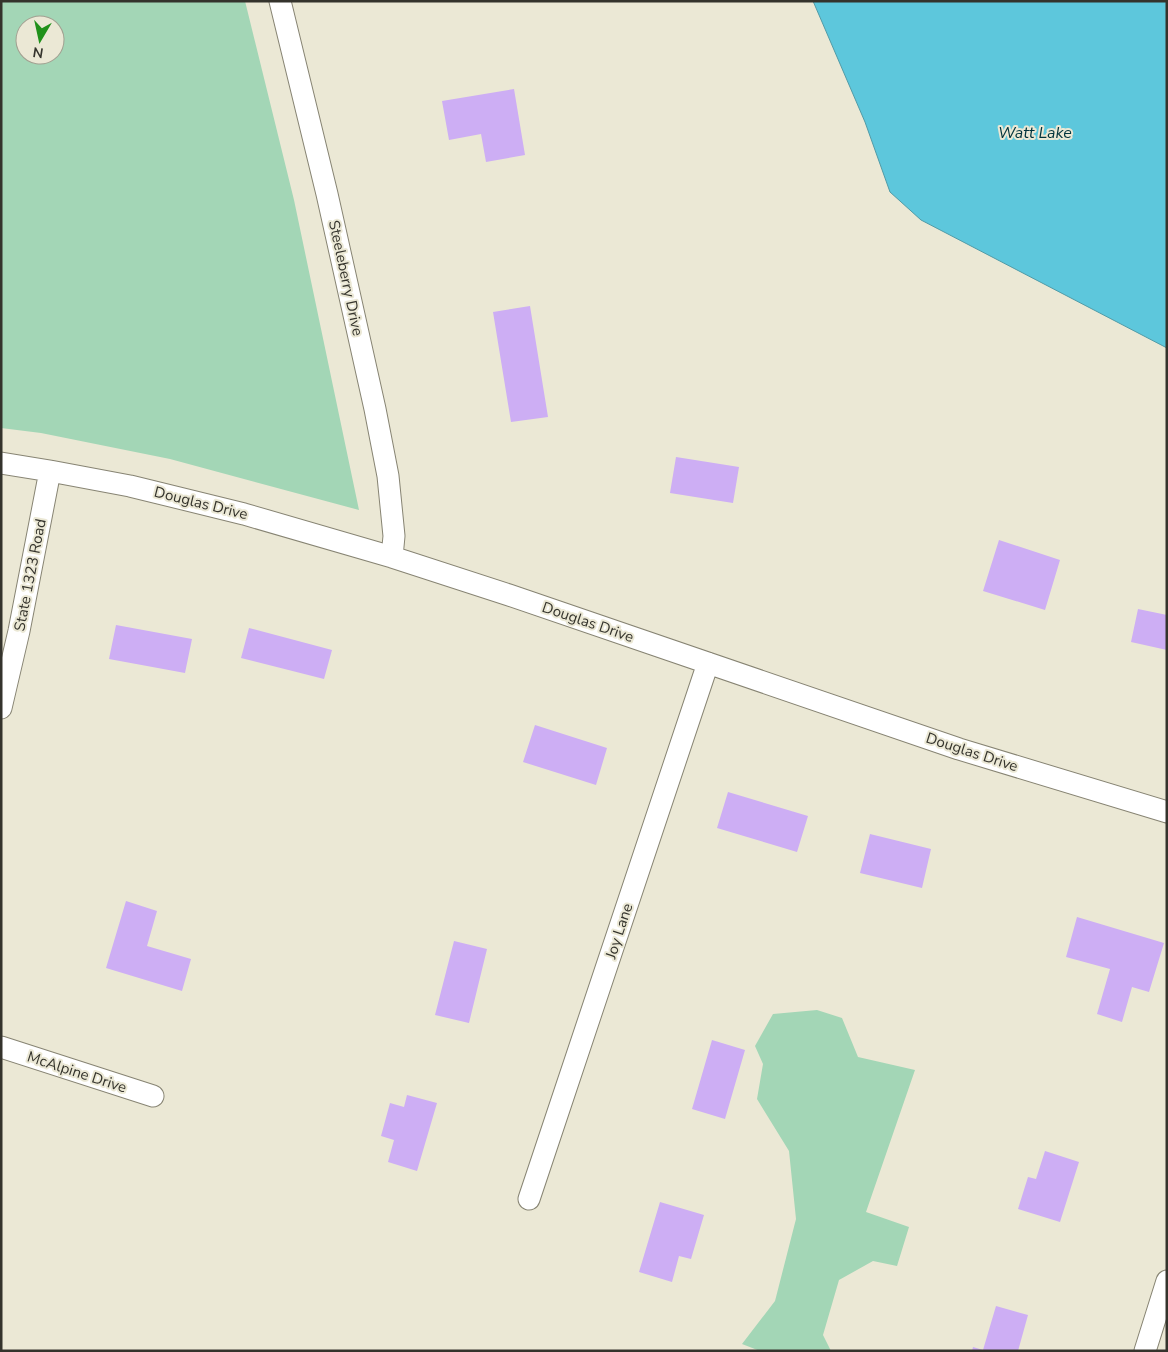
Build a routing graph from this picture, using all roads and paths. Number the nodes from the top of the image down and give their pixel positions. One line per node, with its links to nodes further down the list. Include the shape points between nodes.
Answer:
1 (280, 1): 4 (street, Steeleberry Drive, via 375,409 388,476 394,536)
2 (1, 463): 3 (street, Douglas Drive)
3 (50, 471): 4 (street, Douglas Drive, via 130,486 244,514); 6 (street, State 1323 Road)
4 (392, 557): 5 (street, Douglas Drive)
5 (708, 663): 7 (street, Douglas Drive, via 959,749); 10 (street, Joy Lane)
6 (1, 708)
7 (1167, 812)
8 (1, 1047): 9 (street, McAlpine Drive)
9 (153, 1096)
10 (529, 1199)
11 (1167, 1281): 12 (street)
12 (1145, 1351)

